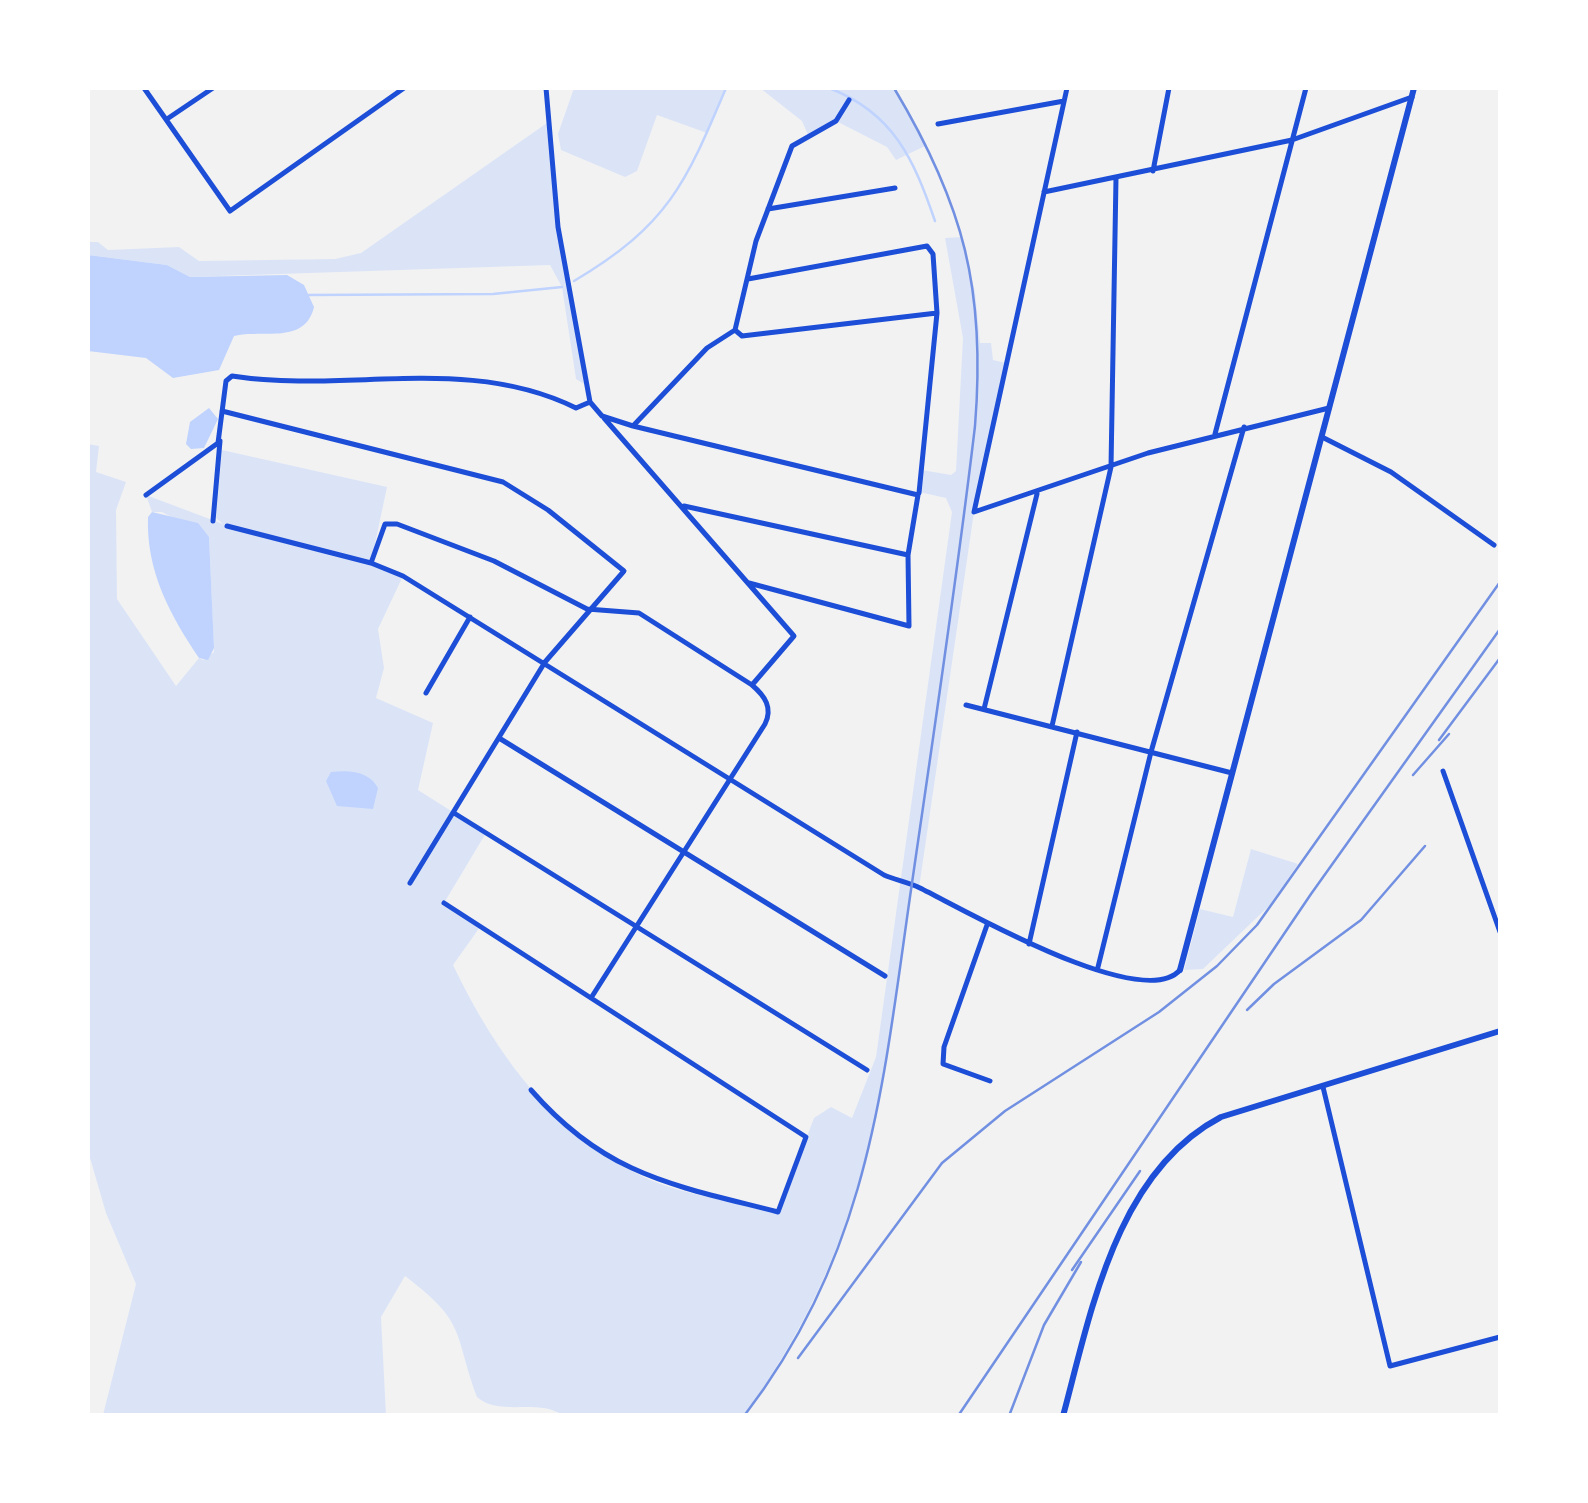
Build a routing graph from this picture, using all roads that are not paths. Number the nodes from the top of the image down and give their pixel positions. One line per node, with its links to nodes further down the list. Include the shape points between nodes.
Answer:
1 (144, 88): 12 (street)
2 (213, 88): 12 (street)
3 (404, 88): 12 (street, via 230,211)
4 (546, 88): 23 (street, via 558,227)
5 (1067, 88): 11 (street)
6 (1169, 88): 15 (street)
7 (1306, 88): 14 (street)
8 (1414, 88): 9 (street)
9 (1412, 97): 14 (street); 24 (street)
10 (849, 100): 19 (street, via 836,121 792,146)
11 (1064, 100): 13 (street); 18 (street)
12 (167, 120)
13 (938, 124)
14 (1292, 140): 15 (street); 29 (street)
15 (1152, 171): 16 (street)
16 (1116, 178): 18 (street); 32 (street)
17 (895, 188): 19 (street)
18 (1044, 192): 34 (street, via 974,512)
19 (768, 209): 20 (street)
20 (748, 278): 21 (street, via 927,246); 22 (street)
21 (937, 313): 22 (street, via 827,329 742,336); 33 (street)
22 (734, 330): 27 (street, via 707,348)
23 (590, 402): 25 (street, via 576,408 540,390 494,381 384,376 304,384 232,376); 26 (street)
24 (1330, 408): 28 (street); 30 (street)
25 (222, 411): 31 (street); 43 (street, via 502,482 624,571)
26 (602, 416): 27 (street); 36 (street)
27 (633, 426): 33 (street)
28 (1244, 427): 29 (street); 53 (street)
29 (1215, 434): 32 (street)
30 (1322, 437): 39 (street, via 1391,472); 55 (street)
31 (220, 438): 35 (street); 37 (street)
32 (1110, 466): 34 (street); 50 (street)
33 (918, 494): 40 (street)
34 (1037, 494): 49 (street)
35 (146, 495)
36 (684, 506): 40 (street); 42 (street)
37 (213, 521)
38 (227, 526): 41 (street)
39 (1494, 545)
40 (908, 555): 42 (street, via 909,626)
41 (371, 563): 43 (street, via 385,524 397,524 494,561); 44 (street)
42 (749, 583): 46 (street, via 794,636)
43 (587, 609): 45 (street); 46 (street, via 640,613)
44 (470, 617): 45 (street); 47 (street)
45 (545, 662): 52 (street); 56 (street)
46 (752, 685): 56 (street, via 769,716)
47 (426, 693)
48 (966, 705): 49 (street)
49 (984, 709): 50 (street)
50 (1052, 726): 51 (street)
51 (1077, 732): 53 (street); 64 (street)
52 (499, 738): 57 (street); 58 (street)
53 (1151, 752): 55 (street); 65 (street)
54 (1442, 770): 63 (street)
55 (1232, 774): 66 (street)
56 (729, 779): 58 (street); 61 (street, via 884,874)
57 (453, 812): 59 (street); 62 (street)
58 (684, 852): 62 (street); 67 (street)
59 (410, 882)
60 (444, 903): 68 (street)
61 (987, 925): 64 (street); 71 (street, via 944,1047 944,1064)
62 (636, 927): 68 (street); 70 (street)
63 (1500, 932)
64 (1029, 944): 65 (street)
65 (1098, 967): 66 (street, via 1141,982 1165,980)
66 (1180, 970)
67 (885, 976)
68 (590, 998): 73 (street, via 806,1138 778,1212 646,1178 569,1131)
69 (1500, 1031): 72 (street)
70 (868, 1070)
71 (990, 1081)
72 (1323, 1087): 74 (street, via 1390,1366); 75 (street, via 1221,1117 1181,1147 1150,1183 1097,1290)
73 (530, 1090)
74 (1500, 1337)
75 (1064, 1416)

